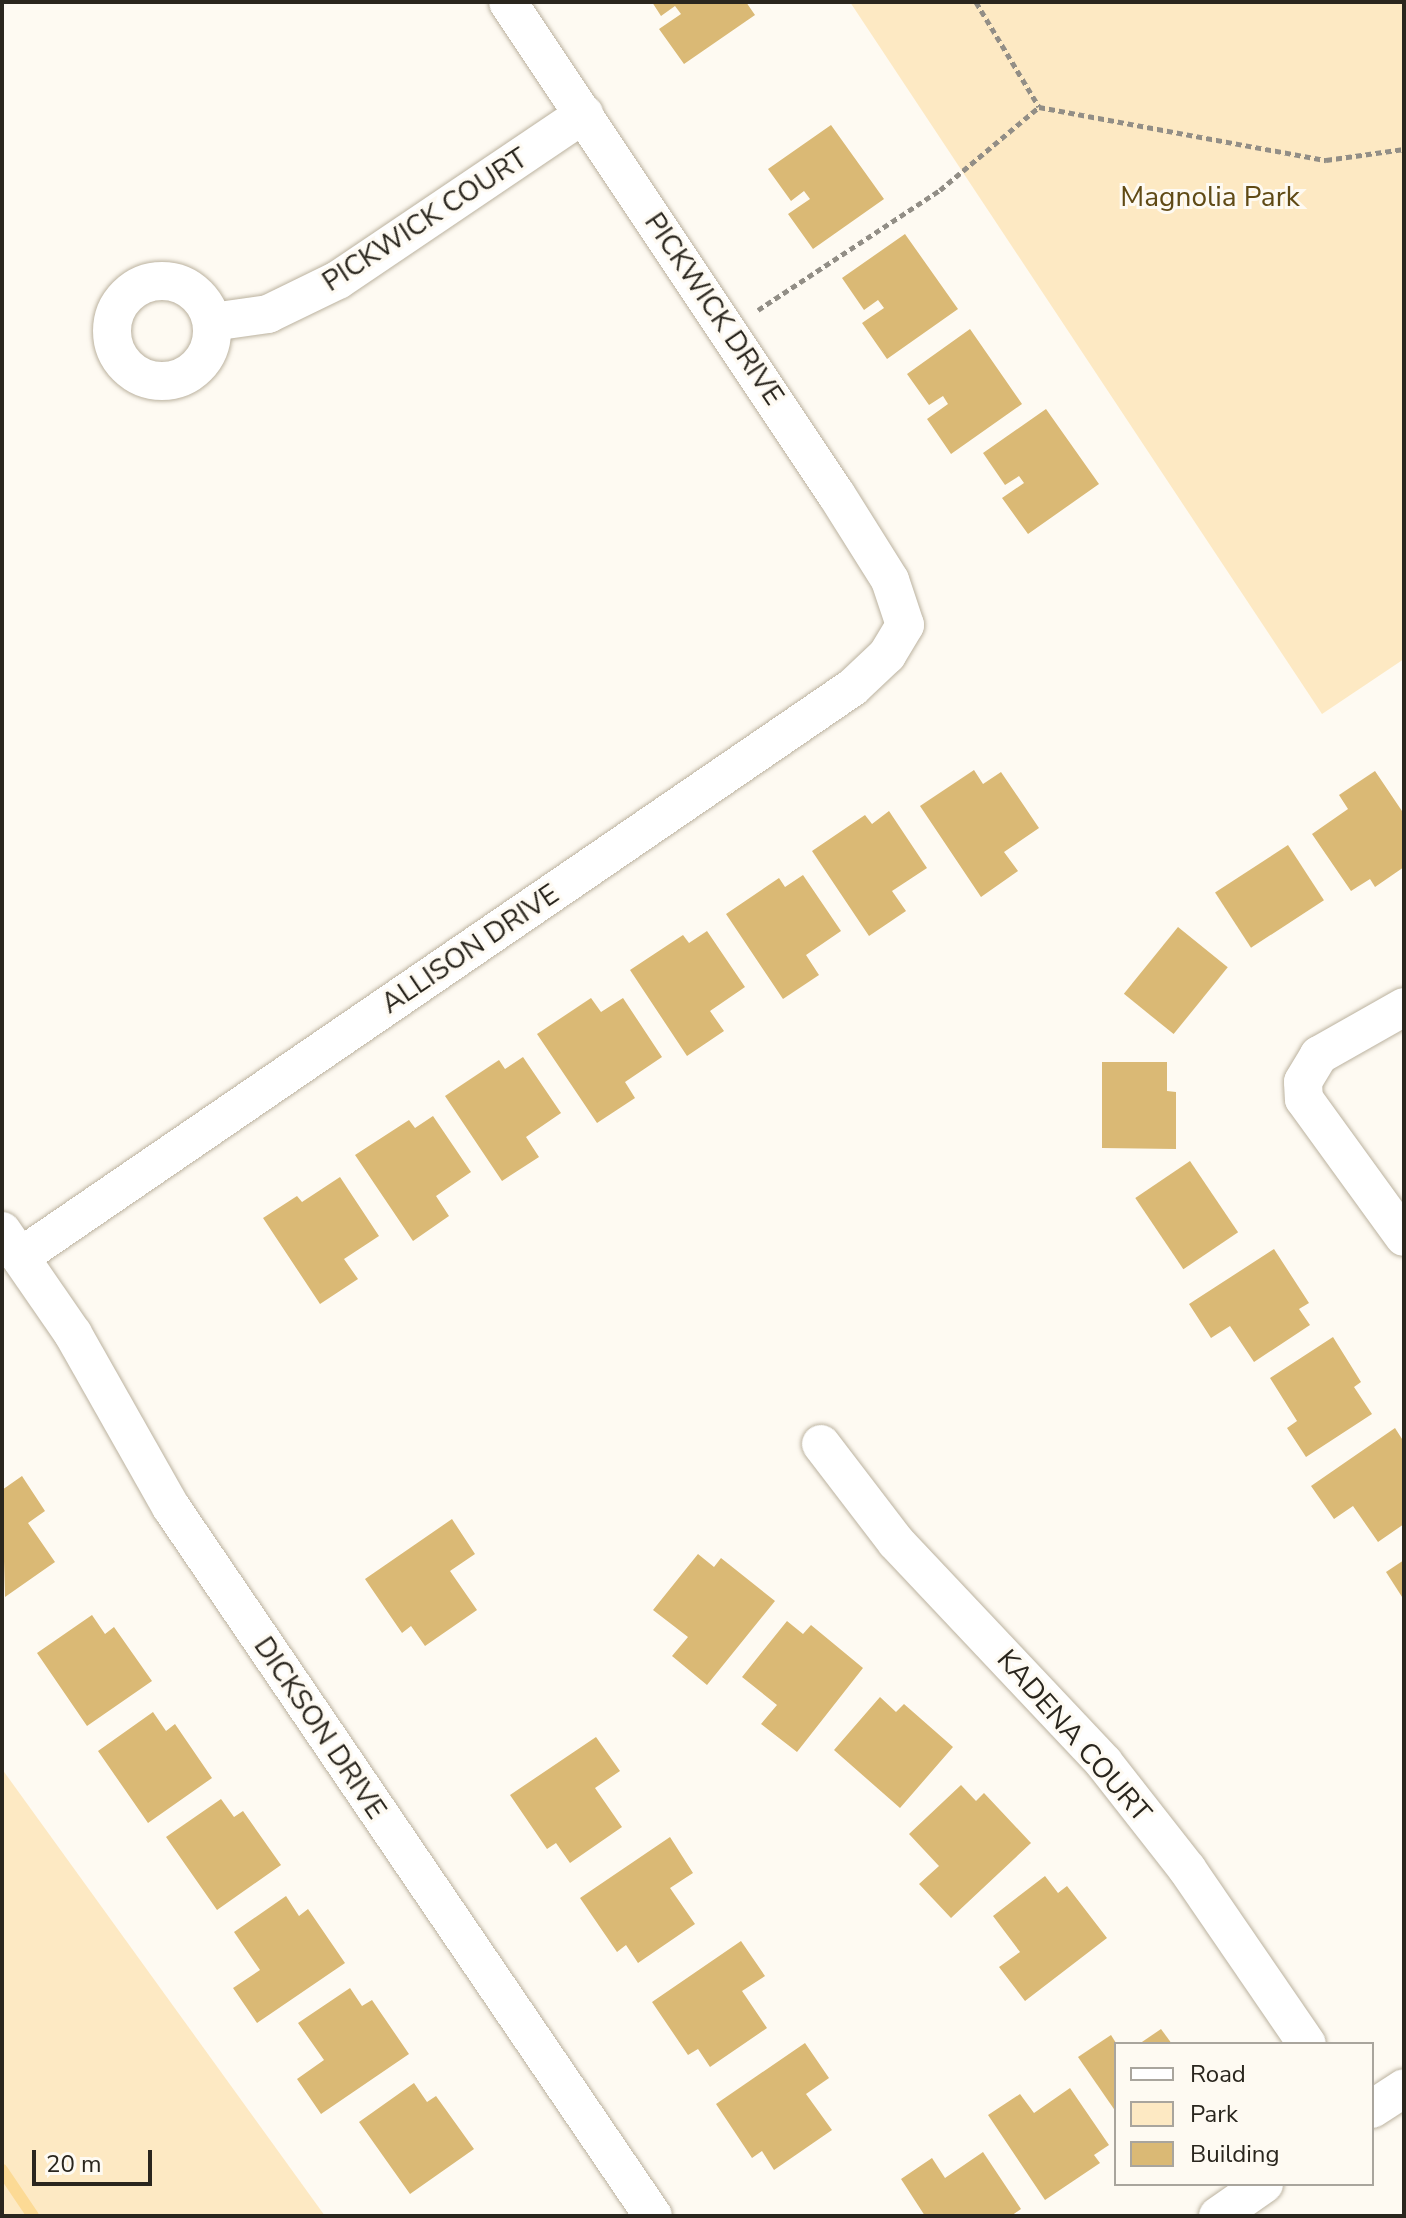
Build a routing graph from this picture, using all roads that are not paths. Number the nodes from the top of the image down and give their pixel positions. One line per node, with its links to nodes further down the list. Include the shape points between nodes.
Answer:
1 (508, 2): 2 (street, PICKWICK DRIVE)
2 (584, 114): 3 (street, PICKWICK COURT, via 338,280 268,314); 4 (street, PICKWICK DRIVE, via 890,580)
3 (212, 322)
4 (905, 625): 7 (street, ALLISON DRIVE, via 887,655 853,687)
5 (1404, 1007): 6 (street, via 1319,1055 1303,1082 1304,1099)
6 (1404, 1237)
7 (11, 1244): 13 (street, DICKSON DRIVE, via 73,1334 171,1507)
8 (821, 1444): 9 (street, KADENA COURT, via 896,1542 1104,1763 1187,1869)
9 (1306, 2042)
10 (1404, 2088): 11 (street)
11 (1374, 2108)
12 (1261, 2186): 14 (street)
13 (653, 2216)
14 (1218, 2216)

